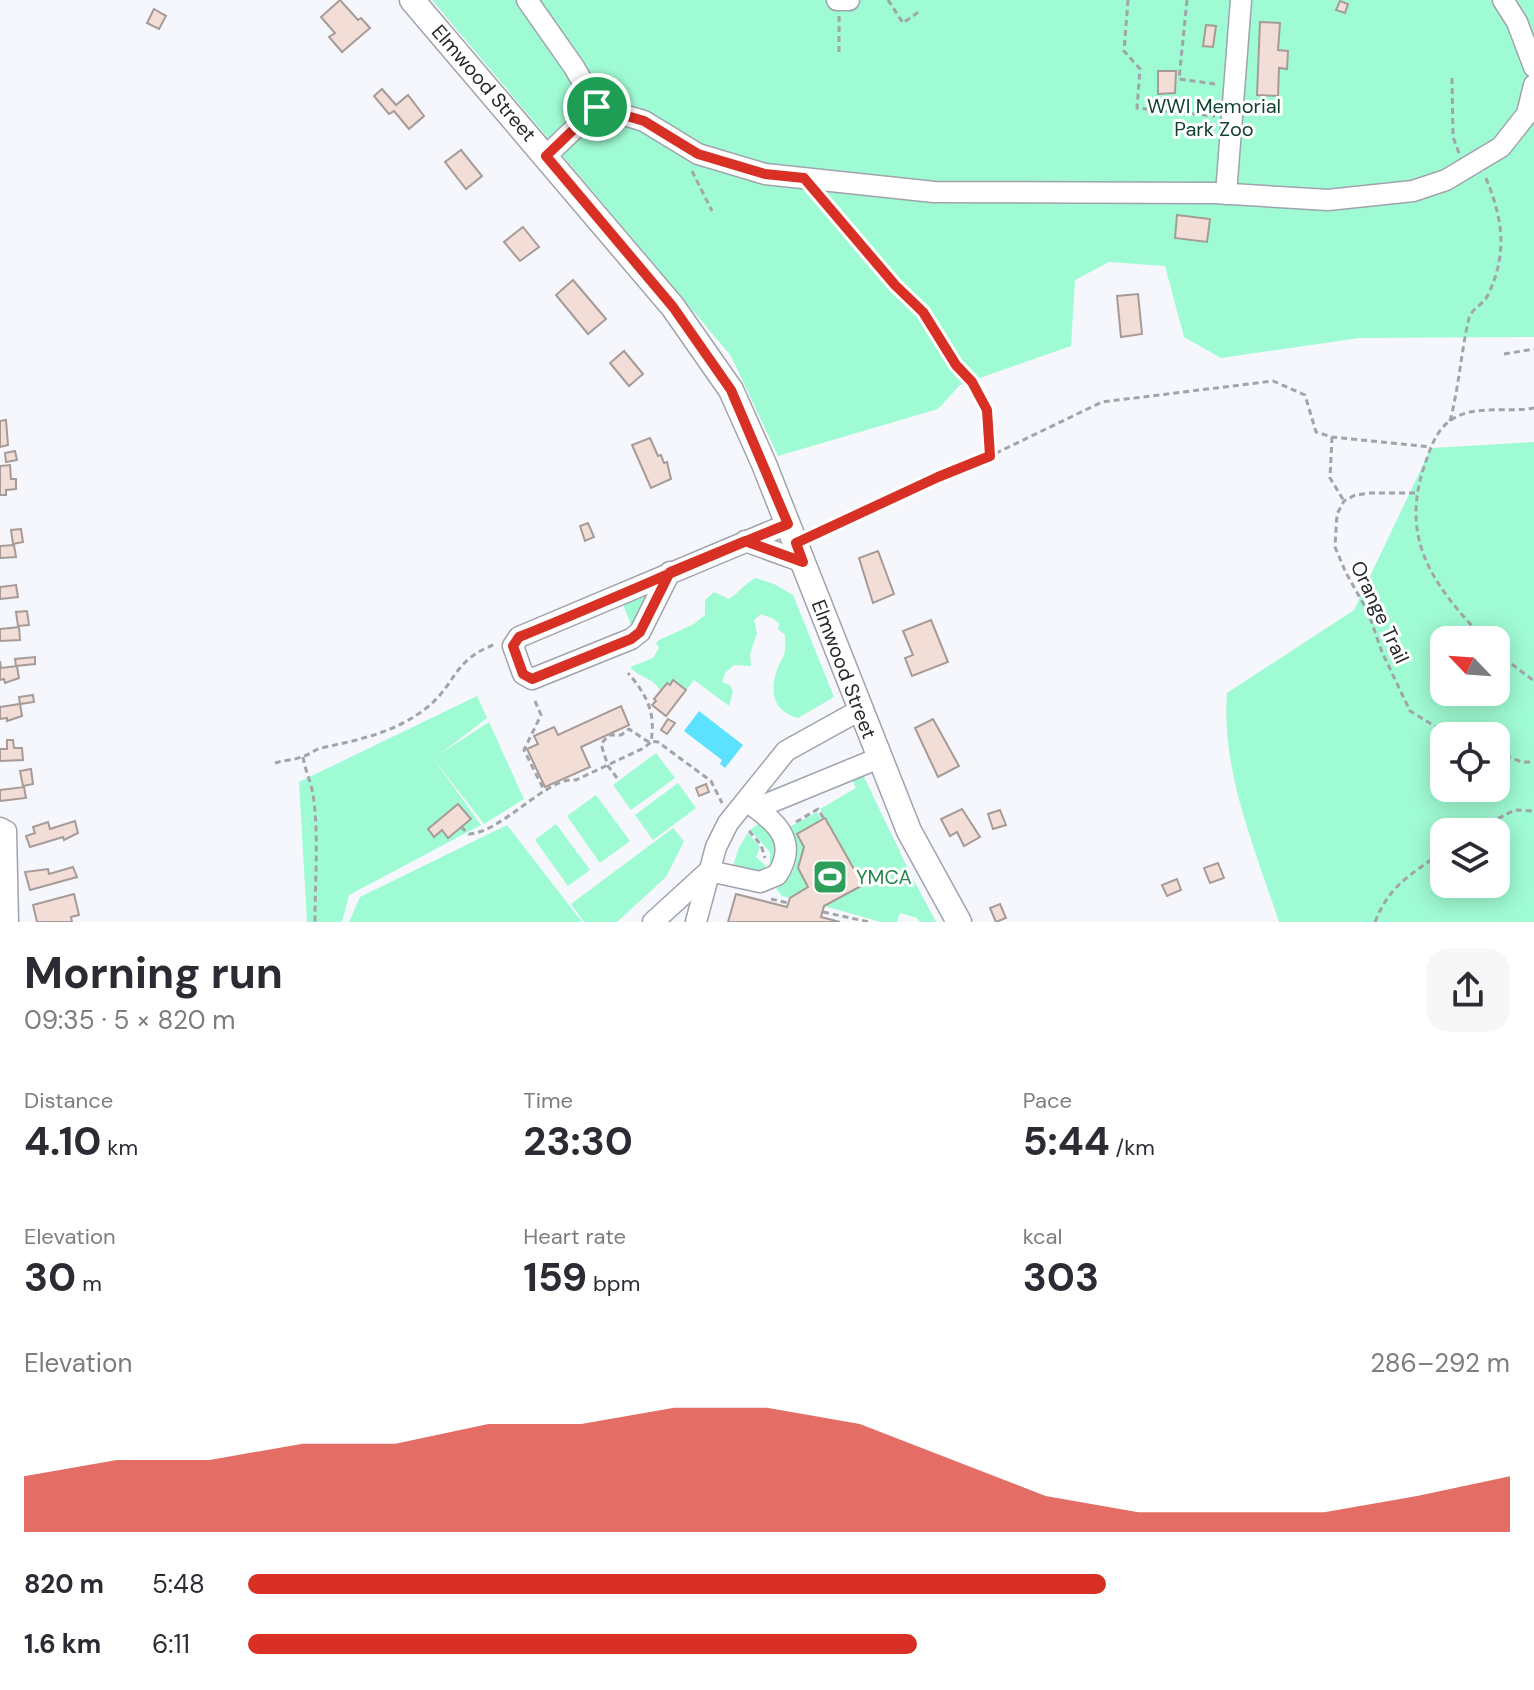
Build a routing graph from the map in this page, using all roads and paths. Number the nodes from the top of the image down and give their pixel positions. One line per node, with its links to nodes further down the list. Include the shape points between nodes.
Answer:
1 (412, 0): 20 (main road, Elmwood Street)
2 (527, 0): 16 (street)
3 (838, 0): 4 (street); 11 (path)
4 (849, 0)
5 (888, 0): 10 (path, via 903,23)
6 (1128, 0): 18 (path, via 1124,51 1140,69 1137,108)
7 (1187, 0): 14 (path, via 1179,79)
8 (1241, 0): 23 (street)
9 (1503, 0): 12 (street)
10 (920, 11)
11 (839, 52)
12 (1534, 67)
13 (1452, 78): 21 (path, via 1453,137)
14 (1216, 84)
15 (1534, 85): 17 (street)
16 (597, 107): 19 (street, via 644,121); 20 (street)
17 (1530, 115): 21 (street, via 1501,147)
18 (1214, 116)
19 (692, 151): 22 (street, via 765,174); 24 (path, via 690,165)
20 (546, 156): 35 (main road, Elmwood Street, via 673,307 731,390)
21 (1471, 165): 23 (street, via 1413,191 1328,200); 28 (path, via 1502,228 1501,252 1487,298 1470,314)
22 (804, 178): 23 (street, via 934,192); 31 (path, via 923,312 972,382 987,410)
23 (1226, 194)
24 (712, 211)
25 (1534, 349): 26 (path)
26 (1504, 354)
27 (1534, 408): 28 (path, via 1480,410)
28 (1450, 421): 30 (path)
29 (1332, 437): 30 (path); 31 (path, via 1316,432 1305,395 1273,381 1102,402); 33 (path, via 1330,478)
30 (1431, 447): 32 (path)
31 (990, 456): 35 (path)
32 (1415, 493): 33 (path, via 1371,493); 37 (path, via 1426,565)
33 (1344, 501): 44 (path, Orange Trail, via 1337,514 1335,547 1410,711)
34 (745, 541): 35 (street); 35 (street); 36 (street)
35 (796, 543): 43 (main road, Elmwood Street)
36 (670, 572): 38 (street); 38 (street, via 640,632 631,639 532,679 523,674 513,646)
37 (1472, 626)
38 (519, 637): 46 (path, via 466,658 438,697 397,726)
39 (1510, 663): 41 (path)
40 (628, 673): 45 (path, via 650,705)
41 (1534, 681)
42 (535, 701): 53 (path, via 541,715 524,750)
43 (860, 710): 48 (main road, Elmwood Street); 54 (street, via 786,751)
44 (1430, 723)
45 (651, 742): 51 (path); 51 (path, via 629,729 609,735 601,744); 55 (path, via 711,781)
46 (303, 757): 50 (path); 68 (path, via 315,809)
47 (1510, 757): 49 (path)
48 (879, 758): 54 (street); 72 (main road, Elmwood Street, via 909,831)
49 (1534, 762)
50 (275, 763)
51 (608, 766): 52 (path); 53 (path)
52 (617, 778)
53 (548, 790): 58 (path, via 477,833)
54 (751, 804): 63 (street, via 728,823); 63 (street, via 773,821 786,845 777,875 760,882)
55 (725, 806)
56 (1534, 811): 57 (path, via 1515,810)
57 (1499, 818)
58 (461, 827)
59 (0, 828): 67 (street, via 6,831)
60 (749, 831): 62 (path, via 761,845)
61 (1430, 861): 73 (path, via 1384,900)
62 (767, 870)
63 (709, 871): 69 (street); 70 (street)
64 (770, 891): 65 (path, via 771,899)
65 (788, 903)
66 (823, 912): 71 (path)
67 (8, 922)
68 (315, 922)
69 (653, 922)
70 (696, 922)
71 (869, 922)
72 (959, 922)
73 (1375, 922)

